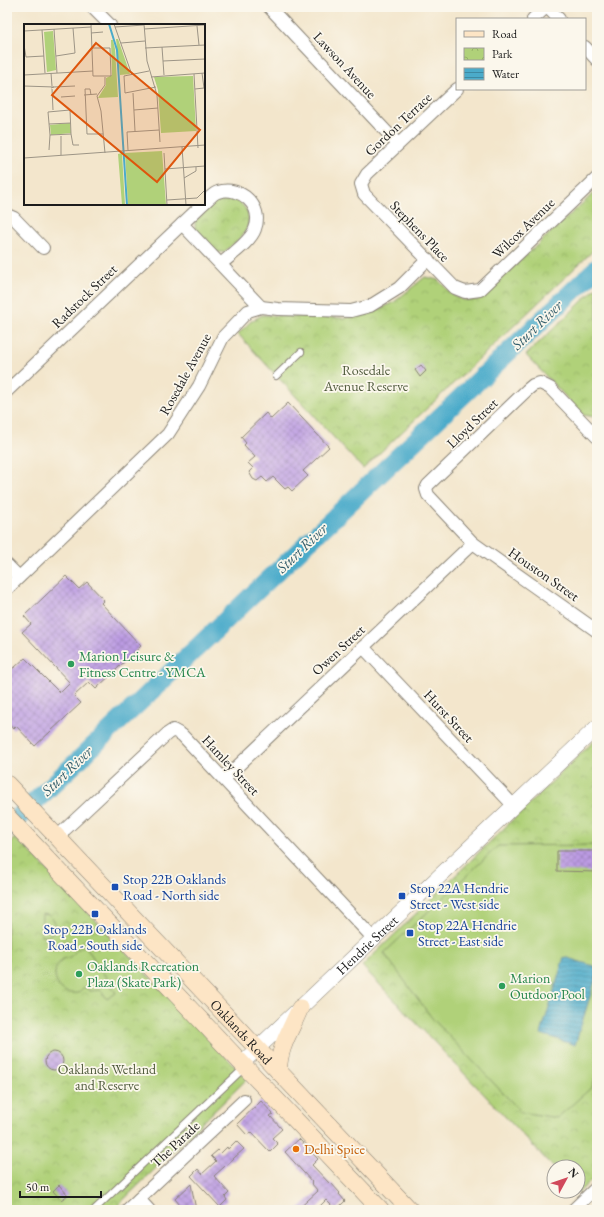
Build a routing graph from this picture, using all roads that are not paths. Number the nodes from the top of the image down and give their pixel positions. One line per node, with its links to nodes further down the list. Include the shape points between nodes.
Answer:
1 (92, 7): 6 (street)
2 (269, 7): 10 (street, Lawson Avenue)
3 (547, 7): 4 (street); 5 (street)
4 (534, 18)
5 (558, 18)
6 (109, 24)
7 (586, 48): 8 (street)
8 (597, 60)
9 (456, 90): 10 (street, Gordon Terrace)
10 (398, 144): 12 (street, Gordon Terrace, via 367,174)
11 (597, 178): 20 (street, Wilcox Avenue, via 480,290)
12 (362, 184): 18 (street, Stephens Place, via 364,194)
13 (205, 203): 19 (street, Radstock Street, via 216,192 229,190 249,199 257,213 253,235)
14 (203, 205): 16 (street, Radstock Street)
15 (7, 215): 17 (street, via 14,218)
16 (182, 224): 19 (street); 24 (street, Radstock Street)
17 (42, 248)
18 (428, 259): 20 (street, Stephens Place, via 455,288); 21 (street, Rosedale Avenue, via 399,288 370,306 351,310)
19 (221, 264): 21 (street)
20 (465, 292)
21 (261, 307): 28 (street, Rosedale Avenue, via 248,311 223,337 199,386 168,434)
22 (301, 352): 23 (lane)
23 (276, 376)
24 (7, 391)
25 (596, 433): 26 (street, Lloyd Street, via 550,388 540,383 527,390 428,484 428,495)
26 (473, 543): 30 (street, Houston Street); 31 (street, Owen Street)
27 (7, 565): 28 (street)
28 (19, 577): 29 (street, Rosedale Avenue)
29 (7, 589)
30 (597, 631)
31 (363, 647): 33 (street, Owen Street); 35 (street, Hurst Street)
32 (597, 727): 35 (street, Hendrie Street)
33 (224, 779): 37 (street, Hamley Street, via 182,735 174,730 167,734); 39 (street, Hamley Street)
34 (8, 785): 37 (main road, Oaklands Road)
35 (514, 806): 39 (street, Hendrie Street)
36 (7, 816): 38 (main road, Oaklands Road)
37 (61, 841): 38 (main road, via 67,855 66,860); 41 (main road, Oaklands Road)
38 (53, 865): 42 (main road, Oaklands Road)
39 (373, 938): 40 (street, Hendrie Street)
40 (300, 1008): 41 (street, Hendrie Street); 43 (main road, via 281,1053)
41 (258, 1049): 42 (street, Hendrie Street); 43 (main road, Oaklands Road)
42 (243, 1065): 48 (main road, Oaklands Road); 50 (lane)
43 (279, 1072): 46 (main road, Oaklands Road)
44 (244, 1100): 47 (street, The Parade)
45 (597, 1187): 49 (street)
46 (392, 1191): 48 (street); 53 (main road, Oaklands Road)
47 (139, 1199): 51 (street, The Parade); 52 (street)
48 (376, 1209)
49 (577, 1209)
50 (94, 1210)
51 (127, 1210)
52 (149, 1210)
53 (410, 1210)

